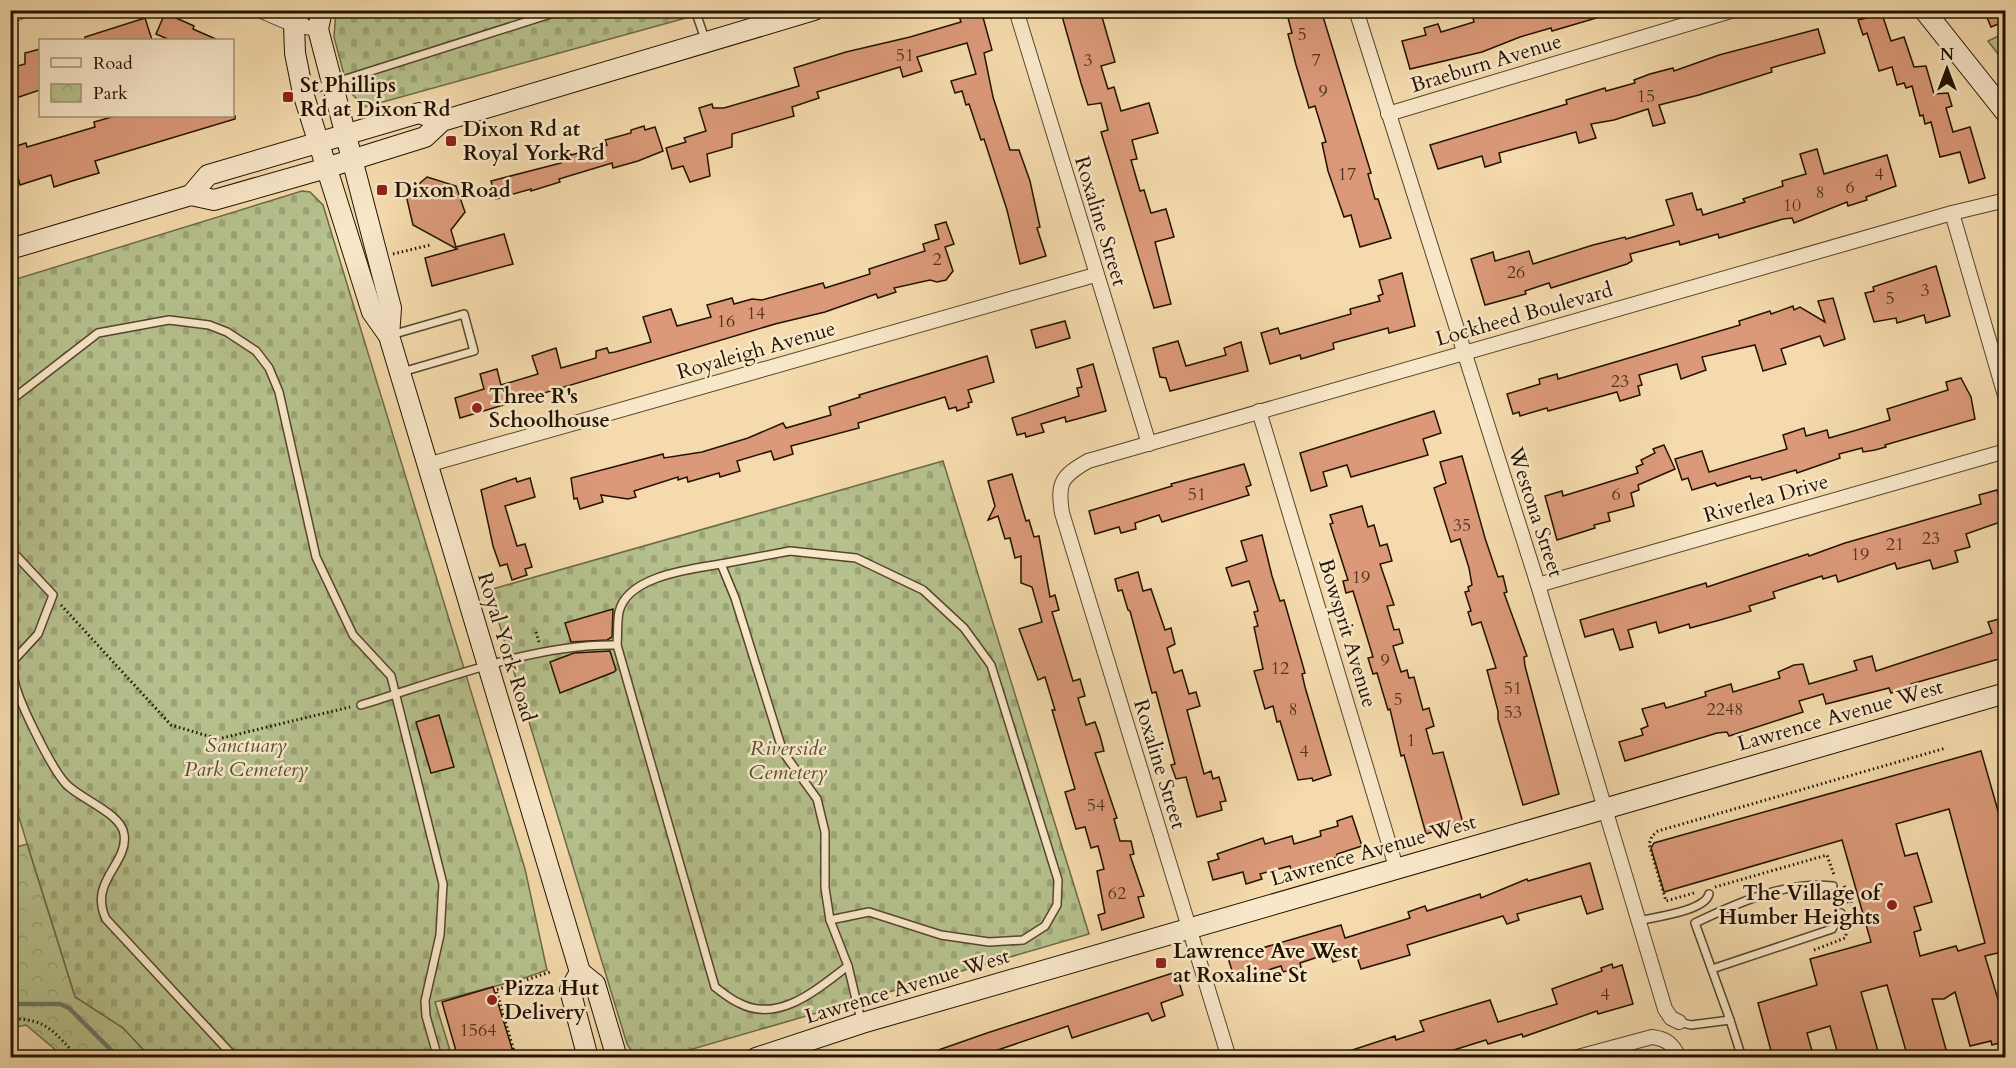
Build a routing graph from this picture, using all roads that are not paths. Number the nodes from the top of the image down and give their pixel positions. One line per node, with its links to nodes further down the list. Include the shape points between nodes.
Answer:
1 (24, 10): 11 (street)
2 (259, 10): 12 (street)
3 (563, 10): 15 (lane)
4 (695, 10): 14 (lane)
5 (814, 10): 10 (main road)
6 (1016, 10): 28 (street, Roxaline Street)
7 (1356, 10): 18 (street, Westona Street)
8 (1734, 10): 18 (street, Braeburn Avenue)
9 (1924, 10): 17 (main road)
10 (791, 14): 14 (main road)
11 (10, 16)
12 (298, 18): 13 (street); 16 (main road, Royal York Road, via 295,53)
13 (320, 20): 15 (main road, Royal York Road)
14 (706, 42): 19 (main road)
15 (331, 84): 16 (lane); 20 (main road, Royal York Road)
16 (303, 93): 21 (main road, Royal York Road)
17 (2006, 113)
18 (1388, 114): 30 (street, Westona Street)
19 (442, 121): 20 (main road, via 418,113); 22 (main road, via 425,137)
20 (346, 134): 21 (main road); 22 (main road, Royal York Road)
21 (318, 143): 23 (main road, Royal York Road); 24 (main road, via 208,175)
22 (353, 159): 23 (main road); 29 (main road, Royal York Road, via 391,308)
23 (327, 168): 24 (main road, via 214,200); 29 (main road, Royal York Road, via 372,312)
24 (191, 195): 27 (main road)
25 (2006, 200): 26 (street, Lockheed Boulevard)
26 (1952, 213): 30 (street, Lockheed Boulevard); 32 (street)
27 (10, 249)
28 (1095, 275): 35 (street, Roxaline Street); 37 (street, Royaleigh Avenue)
29 (389, 336): 31 (main road, Royal York Road); 31 (lane, via 464,314 474,351)
30 (1463, 354): 34 (street, Lockheed Boulevard); 41 (street, Westona Street)
31 (400, 372): 37 (main road, Royal York Road)
32 (2006, 399)
33 (10, 401): 45 (lane, via 98,333 169,320 192,322 227,332 256,351 269,368 279,392 316,556 353,635 391,676)
34 (1259, 411): 35 (street, Lockheed Boulevard); 48 (street, Bowsprit Avenue)
35 (1149, 444): 38 (street, Lockheed Boulevard, via 1088,461)
36 (2006, 451): 41 (street, Riverlea Drive)
37 (427, 465): 43 (main road, Royal York Road)
38 (1061, 482): 54 (street, Roxaline Street, via 1062,513)
39 (10, 549): 61 (lane, via 52,595 39,634 15,660 14,680 43,749 66,784 115,819 124,832 124,845 99,904 106,919)
40 (721, 564): 42 (lane, via 672,572 637,587 619,610); 52 (lane, via 783,752 817,799 825,832 825,888); 52 (lane, via 790,551 856,558 922,590 964,628 991,665 1058,880 1057,905 1045,926 1023,940 989,942 941,935 868,912)
41 (1538, 585): 47 (street, Westona Street)
42 (617, 645): 43 (lane, via 585,644); 55 (lane, via 715,987 740,1004 772,1010 807,997)
43 (488, 666): 45 (lane); 57 (main road, Royal York Road)
44 (2006, 693): 47 (main road, Lawrence Avenue West)
45 (396, 694): 46 (lane); 62 (lane, via 443,884 440,935 425,1001)
46 (361, 705)
47 (1605, 808): 48 (main road, Lawrence Avenue West); 53 (street, Westona Street)
48 (1396, 867): 54 (main road, Lawrence Avenue West)
49 (1833, 886): 56 (lane, via 1812,884 1740,902 1695,923)
50 (1709, 891): 53 (lane, via 1698,907)
51 (1841, 913): 56 (lane, via 1832,929)
52 (830, 920): 55 (lane)
53 (1638, 921): 59 (street, Westona Street, via 1665,1010)
54 (1188, 928): 60 (main road, Lawrence Avenue West); 66 (street, Roxaline Street)
55 (848, 966): 60 (lane)
56 (1712, 969): 58 (lane)
57 (580, 972): 63 (main road, via 570,990); 64 (main road, Royal York Road, via 595,984)
58 (1730, 1020): 59 (lane, via 1691,1025); 69 (lane)
59 (1679, 1022)
60 (862, 1023): 65 (main road, Lawrence Avenue West)
61 (235, 1058)
62 (438, 1058)
63 (588, 1058)
64 (617, 1058)
65 (756, 1058)
66 (1229, 1058)
67 (1574, 1058): 68 (street, via 1640,1039 1664,1039)
68 (1679, 1058)
69 (1742, 1058)

